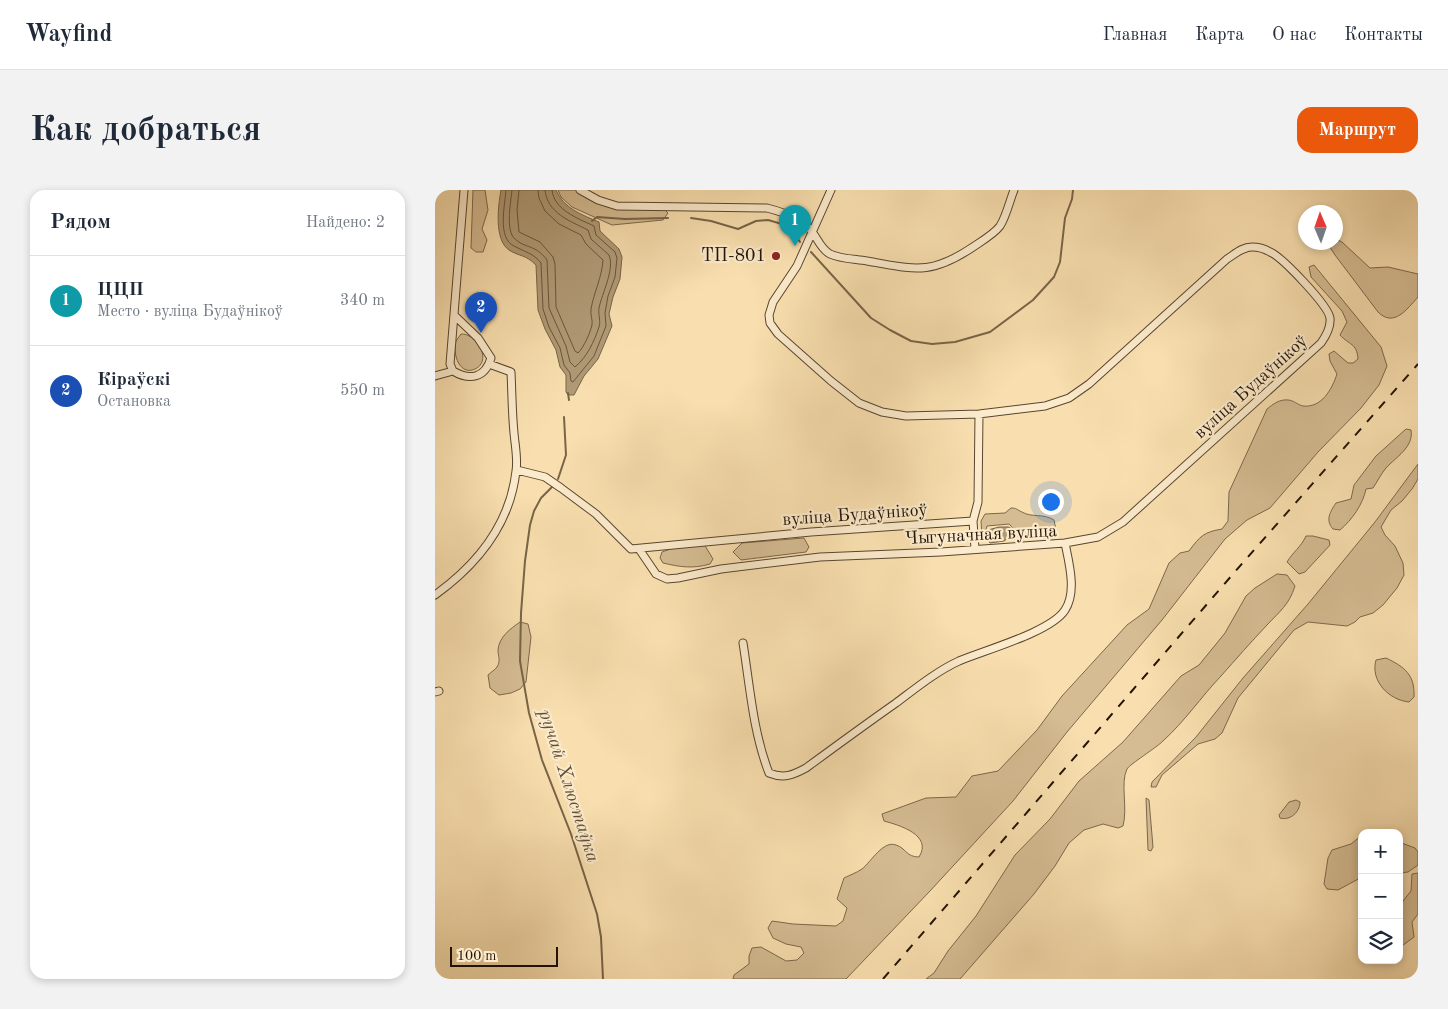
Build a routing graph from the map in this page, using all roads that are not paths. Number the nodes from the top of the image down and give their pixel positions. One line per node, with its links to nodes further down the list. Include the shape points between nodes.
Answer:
1 (464, 190): 6 (street)
2 (580, 190): 5 (street, via 617,206 767,208 782,211)
3 (831, 190): 5 (street, вуліца Будаўнікоў)
4 (1014, 190): 5 (street, via 1000,226 960,256 936,266 906,268 842,258 828,253)
5 (812, 232): 10 (street, вуліца Будаўнікоў, via 797,266 769,310 770,323 778,334 859,403 905,416)
6 (454, 315): 7 (street, via 478,338 491,358); 8 (street, via 450,364)
7 (489, 364): 8 (street, via 480,375 473,377); 11 (street, via 511,372)
8 (453, 371): 9 (street)
9 (435, 376)
10 (979, 414): 12 (street, via 978,502); 13 (street, вуліца Будаўнікоў, via 1033,408 1069,398 1241,250 1251,247 1272,252 1325,307 1330,318 1327,334 1321,343 1123,522 1098,537)
11 (517, 470): 14 (street, Чыгуначная вуліца, via 545,477 596,514); 16 (street, via 511,501 501,524 467,568)
12 (973, 521): 14 (street, вуліца Будаўнікоў); 15 (street)
13 (1065, 543): 15 (street, Чыгуначная вуліца); 17 (street, Чыгуначная вуліца, via 1070,568 1070,595 1065,611 1056,620 957,662 791,776 778,777 769,773 758,740)
14 (635, 549): 15 (street, Чыгуначная вуліца, via 656,574 667,579 820,557)
15 (975, 549)
16 (435, 595)
17 (743, 643)

